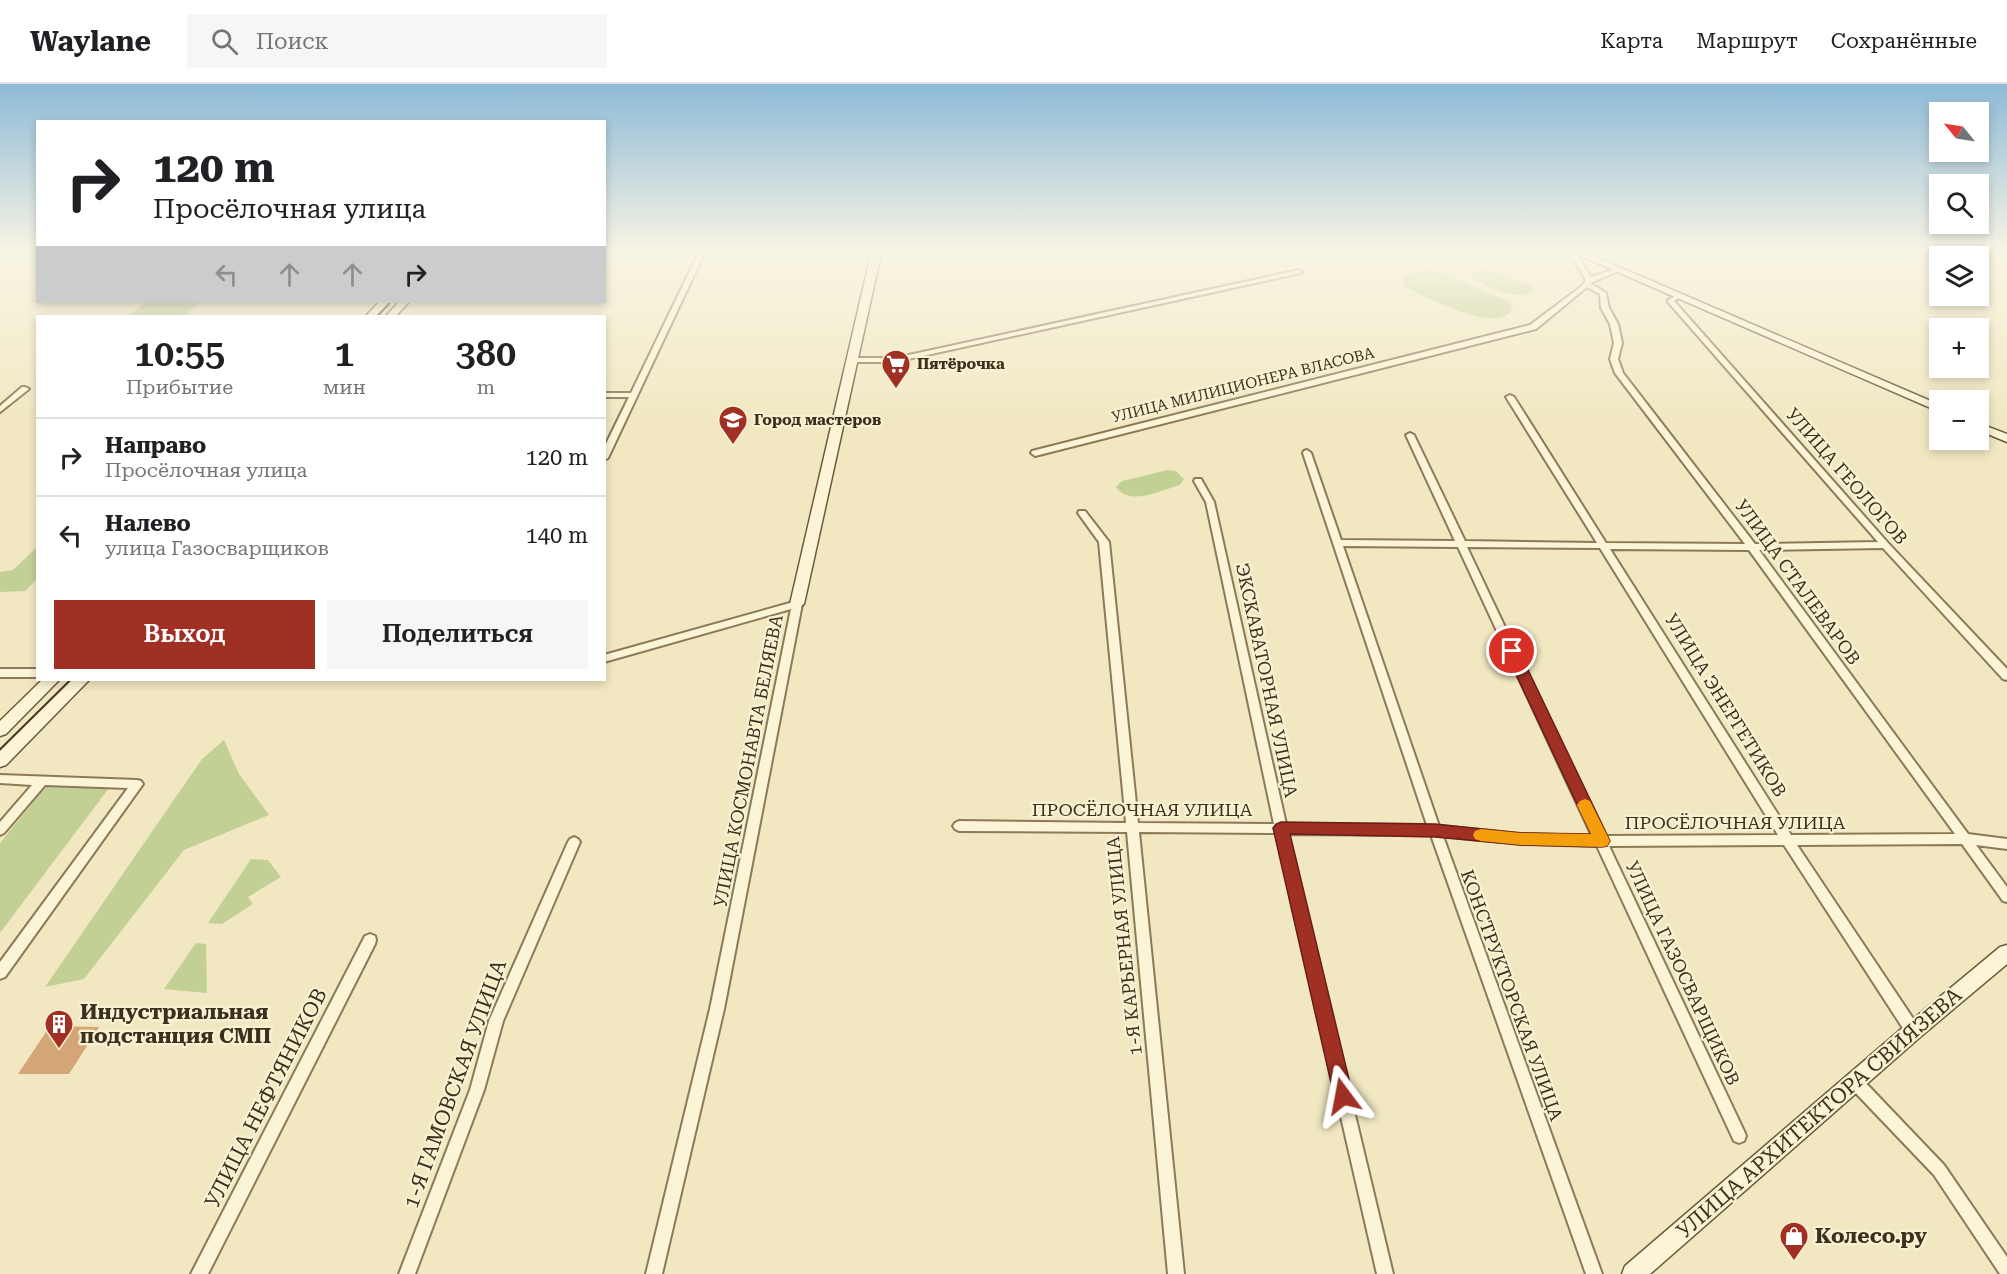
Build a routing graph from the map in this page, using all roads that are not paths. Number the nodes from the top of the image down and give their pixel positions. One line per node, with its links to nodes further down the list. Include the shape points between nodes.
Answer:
1 (675, 310): 11 (street)
2 (863, 310): 8 (street, УЛИЦА КОСМОНАВТА БЕЛЯЕВА)
3 (1127, 310): 8 (street, via 895,360)
4 (1554, 310): 18 (street, УЛИЦА МИЛИЦИОНЕРА ВЛАСОВА, via 1533,327)
5 (1606, 310): 27 (street, УЛИЦА СТАЛЕВАРОВ, via 1618,343 1614,358 1619,373)
6 (1678, 310): 25 (street, УЛИЦА ГЕОЛОГОВ)
7 (1706, 310): 13 (street)
8 (851, 360): 28 (street, УЛИЦА КОСМОНАВТА БЕЛЯЕВА)
9 (25, 390): 14 (street)
10 (606, 395): 11 (street)
11 (635, 395): 20 (street)
12 (1510, 397): 26 (street, УЛИЦА ЭНЕРГЕТИКОВ)
13 (1929, 404)
14 (0, 410)
15 (1989, 431): 17 (street)
16 (1410, 435): 24 (street, УЛИЦА ГАЗОСВАРЩИКОВ)
17 (2007, 438)
18 (1035, 453)
19 (1308, 453): 23 (street, КОНСТРУКТОРСКАЯ УЛИЦА)
20 (606, 454)
21 (1198, 481): 41 (street, ЭКСКАВАТОРНАЯ УЛИЦА, via 1210,502)
22 (1082, 513): 40 (street, 1-Я КАРЬЕРНАЯ УЛИЦА, via 1104,542)
23 (1339, 543): 24 (street); 43 (street, КОНСТРУКТОРСКАЯ УЛИЦА)
24 (1462, 545): 26 (street); 46 (street, УЛИЦА ГАЗОСВАРЩИКОВ)
25 (1885, 545): 27 (street); 32 (street, УЛИЦА ГЕОЛОГОВ)
26 (1603, 546): 27 (street); 44 (street, УЛИЦА ЭНЕРГЕТИКОВ)
27 (1752, 547): 45 (street, УЛИЦА СТАЛЕВАРОВ)
28 (797, 604): 29 (street); 59 (street, УЛИЦА КОСМОНАВТА БЕЛЯЕВА, via 717,1010)
29 (606, 658)
30 (0, 673): 31 (street)
31 (36, 673)
32 (2007, 676)
33 (50, 681): 35 (street)
34 (80, 681): 36 (street)
35 (0, 730)
36 (0, 761)
37 (0, 779): 38 (street)
38 (42, 781): 42 (street); 52 (street, via 137,784)
39 (959, 826): 40 (street, ПРОСЁЛОЧНАЯ УЛИЦА)
40 (1130, 826): 41 (street, ПРОСЁЛОЧНАЯ УЛИЦА); 60 (street, 1-Я КАРЬЕРНАЯ УЛИЦА)
41 (1281, 828): 43 (street, ПРОСЁЛОЧНАЯ УЛИЦА); 61 (street, ЭКСКАВАТОРНАЯ УЛИЦА)
42 (0, 830)
43 (1435, 830): 46 (street, ПРОСЁЛОЧНАЯ УЛИЦА, via 1521,839); 62 (street, КОНСТРУКТОРСКАЯ УЛИЦА)
44 (1787, 839): 45 (street, ПРОСЁЛОЧНАЯ УЛИЦА); 46 (street, ПРОСЁЛОЧНАЯ УЛИЦА); 53 (street, УЛИЦА ЭНЕРГЕТИКОВ)
45 (1966, 839): 48 (street, ПРОСЁЛОЧНАЯ УЛИЦА); 49 (street, УЛИЦА СТАЛЕВАРОВ)
46 (1602, 841): 55 (street, УЛИЦА ГАЗОСВАРЩИКОВ)
47 (574, 843): 58 (street, 1-Я ГАМОВСКАЯ УЛИЦА, via 496,1021 477,1090)
48 (2007, 843)
49 (2007, 897)
50 (370, 940): 57 (street, УЛИЦА НЕФТЯНИКОВ)
51 (2007, 953): 53 (street, УЛИЦА АРХИТЕКТОРА СВИЯЗЕВА)
52 (0, 973)
53 (1913, 1031): 54 (street, УЛИЦА АРХИТЕКТОРА СВИЯЗЕВА)
54 (1855, 1082): 56 (street, via 1939,1170); 63 (street, УЛИЦА АРХИТЕКТОРА СВИЯЗЕВА)
55 (1739, 1136)
56 (2007, 1271)
57 (200, 1274)
58 (407, 1274)
59 (654, 1274)
60 (1176, 1274)
61 (1385, 1274)
62 (1594, 1274)
63 (1633, 1274)

